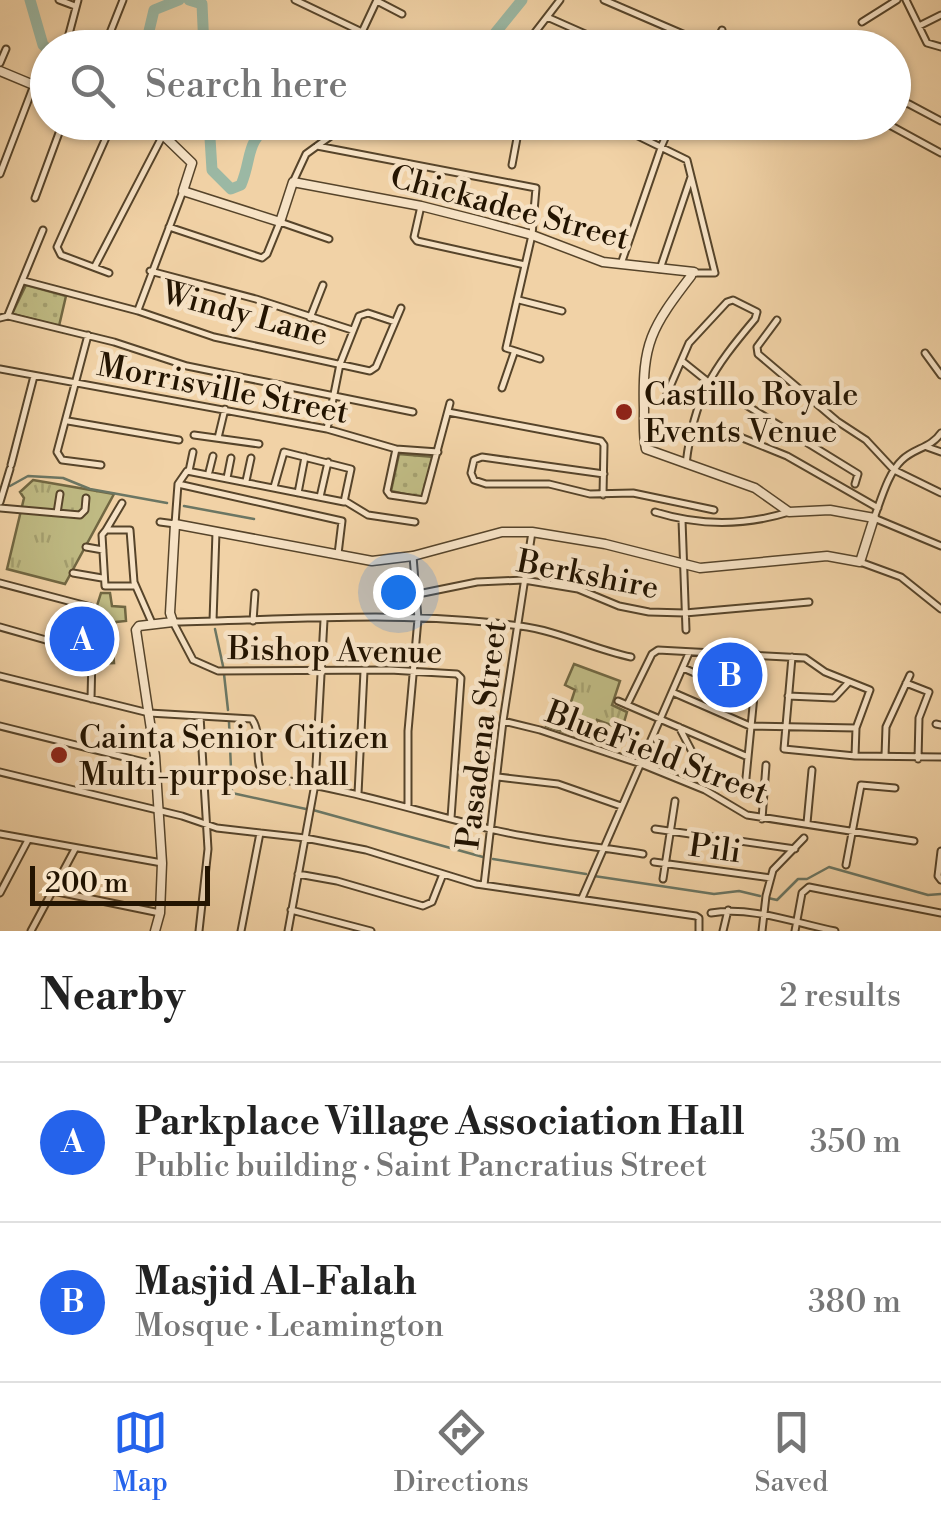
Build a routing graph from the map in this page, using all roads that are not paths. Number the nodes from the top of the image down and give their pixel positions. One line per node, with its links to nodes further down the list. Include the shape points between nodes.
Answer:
1 (60, 0): 9 (street)
2 (122, 0): 16 (street)
3 (294, 0): 17 (street)
4 (376, 0): 10 (street); 18 (street)
5 (560, 0): 12 (street)
6 (604, 0): 21 (street)
7 (897, 0): 13 (street)
8 (907, 1): 14 (street)
9 (77, 3): 15 (street)
10 (402, 14)
11 (941, 15): 14 (street)
12 (547, 17): 19 (street); 20 (street)
13 (862, 22)
14 (919, 26): 22 (street, via 927,43)
15 (69, 30)
16 (111, 30)
17 (358, 30)
18 (363, 30)
19 (537, 30)
20 (576, 30)
21 (672, 30)
22 (941, 47)
23 (6, 49): 24 (street)
24 (0, 63)
25 (0, 72): 26 (street)
26 (30, 83)
27 (30, 95): 43 (street)
28 (911, 105): 29 (street)
29 (941, 121)
30 (911, 137): 41 (street)
31 (56, 140): 47 (street)
32 (105, 140): 56 (street, via 57,247 61,255)
33 (161, 140): 56 (street)
34 (167, 140): 46 (street, Windy Lane, via 192,163)
35 (325, 140): 40 (street)
36 (517, 140): 42 (street)
37 (647, 140): 39 (street)
38 (664, 140): 39 (street)
39 (662, 145): 44 (street, via 685,157); 54 (street)
40 (317, 146): 45 (street); 52 (street, via 536,188)
41 (941, 153)
42 (512, 165)
43 (0, 174)
44 (691, 177): 57 (street); 60 (street, Chickadee Street, via 716,274)
45 (293, 182): 48 (street, Chickadee Street); 49 (street)
46 (183, 191): 49 (street); 50 (street, Windy Lane)
47 (35, 198)
48 (420, 206): 52 (street, Chickadee Street); 55 (street, via 417,241)
49 (280, 222): 50 (street, via 262,258); 53 (street)
50 (169, 227): 58 (street, Windy Lane)
51 (43, 230): 61 (street)
52 (532, 235): 54 (street, Chickadee Street); 55 (street)
53 (328, 239)
54 (622, 264): 57 (street, Chickadee Street)
55 (526, 265): 63 (street)
56 (94, 266): 59 (street)
57 (660, 269): 60 (street, Chickadee Street)
58 (150, 271): 65 (street, Windy Lane); 68 (street)
59 (108, 273)
60 (693, 274): 110 (street, via 651,334 642,375 645,448)
61 (24, 281): 65 (street, Windy Lane); 67 (street)
62 (323, 284): 68 (street)
63 (519, 300): 66 (street); 73 (street, via 506,346)
64 (401, 308): 70 (street)
65 (138, 310): 77 (street, Windy Lane, via 214,337)
66 (562, 312)
67 (4, 317): 72 (street)
68 (310, 318): 71 (street)
69 (776, 320): 112 (street, via 758,354)
70 (396, 322): 71 (street, via 364,312); 77 (street, via 375,369)
71 (352, 330): 77 (street)
72 (88, 336): 82 (street); 84 (street, via 187,366)
73 (514, 353): 75 (street); 83 (street)
74 (925, 353): 80 (street)
75 (540, 359)
76 (682, 361): 81 (street); 81 (street, via 689,343 728,302 754,309 756,319); 85 (street)
77 (340, 364): 84 (street)
78 (0, 369): 79 (street, Morrisville Street)
79 (34, 374): 82 (street, Morrisville Street); 117 (street)
80 (941, 375)
81 (707, 381): 110 (street); 120 (street, via 858,474)
82 (77, 382): 87 (street, Morrisville Street); 90 (street)
83 (502, 388)
84 (334, 396): 88 (street); 91 (street)
85 (666, 396)
86 (450, 403): 89 (street)
87 (225, 409): 91 (street, Morrisville Street); 95 (street)
88 (413, 412)
89 (448, 412): 102 (street); 115 (street, via 603,442)
90 (67, 420): 96 (street); 111 (street, via 62,460)
91 (327, 429): 100 (street, Morrisville Street)
92 (941, 433): 98 (street)
93 (194, 435): 95 (street)
94 (740, 437): 131 (street)
95 (218, 438): 97 (street)
96 (178, 440)
97 (259, 444)
98 (927, 447): 103 (street); 112 (street)
99 (319, 448): 108 (street)
100 (396, 449): 102 (street, Morrisville Street); 102 (street, via 387,492 421,501)
101 (193, 452): 113 (street)
102 (438, 452)
103 (941, 452)
104 (213, 456): 114 (street)
105 (304, 457): 108 (street); 121 (street, via 282,453); 122 (street)
106 (232, 458): 116 (street)
107 (251, 458): 118 (street)
108 (316, 459): 109 (street)
109 (328, 462): 126 (street); 128 (street, via 351,468)
110 (686, 464): 135 (street, via 756,488)
111 (101, 465)
112 (894, 470): 125 (street); 131 (street)
113 (189, 471): 114 (street); 119 (street)
114 (208, 474): 116 (street)
115 (604, 474): 124 (street); 124 (street, via 482,457 471,473 486,484 540,483)
116 (227, 478): 118 (street)
117 (4, 480): 130 (street)
118 (246, 481): 121 (street)
119 (178, 484): 140 (street); 147 (street, via 338,520 344,526)
120 (855, 484)
121 (274, 487): 122 (street)
122 (298, 493): 126 (street)
123 (60, 494): 133 (street)
124 (603, 494): 132 (street, via 633,493)
125 (941, 494)
126 (320, 497): 128 (street)
127 (86, 498): 133 (street, via 80,515)
128 (346, 501): 139 (street, via 368,515)
129 (122, 503): 141 (street)
130 (0, 505): 133 (street)
131 (878, 508): 136 (street)
132 (714, 510)
133 (57, 512)
134 (655, 512): 137 (street)
135 (789, 512): 136 (street); 137 (street, via 717,524)
136 (874, 518): 144 (street); 149 (street)
137 (682, 520): 150 (street)
138 (160, 522): 140 (street)
139 (415, 522)
140 (175, 524): 142 (street); 165 (street)
141 (106, 530): 146 (street); 155 (street, via 130,530)
142 (216, 532): 147 (street); 163 (street)
143 (532, 532): 148 (street, via 502,532); 150 (street); 153 (street, Pasadena Street)
144 (941, 546)
145 (86, 547): 146 (street)
146 (103, 550): 152 (street)
147 (338, 555): 148 (street, via 382,561)
148 (413, 556): 157 (street)
149 (860, 562): 150 (street, via 827,556); 159 (street, via 901,577)
150 (683, 565): 160 (street)
151 (73, 572): 152 (street)
152 (102, 578): 155 (street, via 107,588)
153 (524, 580): 157 (street, Berkshire); 160 (street, Berkshire, via 578,589 619,606); 167 (street, Pasadena Street)
154 (0, 583): 171 (street, via 94,611)
155 (135, 586): 166 (street)
156 (256, 593): 164 (street)
157 (418, 594): 161 (street)
158 (809, 602): 160 (street, Berkshire)
159 (941, 609)
160 (685, 614): 169 (street)
161 (418, 619): 162 (street); 167 (street); 177 (street)
162 (324, 620): 164 (street); 178 (street)
163 (213, 621): 164 (street); 165 (street)
164 (253, 621)
165 (173, 622): 166 (street); 178 (street, Bishop Avenue, via 193,660 218,672)
166 (152, 624): 189 (street, via 136,630)
167 (517, 625): 173 (street); 192 (street, Pasadena Street)
168 (0, 627): 171 (street)
169 (686, 630)
170 (689, 653): 172 (street); 175 (street); 188 (street, via 652,654)
171 (92, 654): 186 (street)
172 (758, 655): 174 (street); 185 (street)
173 (631, 657)
174 (792, 657): 181 (street); 184 (street)
175 (682, 668): 183 (street); 185 (street)
176 (364, 670): 177 (street, Bishop Avenue); 178 (street, Bishop Avenue); 211 (street)
177 (414, 670): 213 (street); 216 (street, Bishop Avenue, via 461,678)
178 (318, 672): 209 (street)
179 (910, 674): 182 (street)
180 (0, 676): 186 (street)
181 (848, 683): 184 (street, via 830,699); 197 (street, via 870,690)
182 (906, 683): 200 (street, via 886,727); 202 (street, via 928,692 919,718)
183 (672, 692): 191 (street); 194 (street)
184 (788, 696): 196 (street)
185 (753, 698): 194 (street)
186 (92, 699): 189 (street)
187 (618, 700): 188 (street)
188 (627, 705): 191 (street)
189 (149, 713): 190 (street); 204 (street)
190 (200, 716): 209 (street, via 252,719 263,776); 219 (street)
191 (660, 719): 195 (street); 203 (street)
192 (503, 721): 203 (street, BlueField Street); 208 (street, Pasadena Street)
193 (0, 726): 204 (street)
194 (750, 726): 196 (street); 198 (street)
195 (679, 727): 198 (street); 198 (street, via 699,765 745,788)
196 (784, 727): 197 (street); 199 (street, via 784,749)
197 (856, 728): 199 (street)
198 (748, 756)
199 (855, 756): 200 (street)
200 (885, 756): 202 (street)
201 (941, 757): 202 (street)
202 (918, 758)
203 (641, 764): 214 (street); 217 (street, BlueField Street)
204 (156, 765): 215 (street)
205 (766, 765): 217 (street)
206 (812, 770): 218 (street)
207 (0, 772): 215 (street)
208 (498, 777): 214 (street, via 558,784); 222 (street, Pasadena Street)
209 (315, 784): 211 (street); 226 (street)
210 (894, 788): 221 (street, via 861,785)
211 (358, 794): 213 (street)
212 (675, 801): 223 (street)
213 (408, 806): 216 (street)
214 (621, 806): 230 (street)
215 (158, 812): 219 (street); 235 (street)
216 (451, 818): 222 (street)
217 (762, 819): 218 (street, BlueField Street)
218 (807, 823): 221 (street, BlueField Street)
219 (205, 824): 225 (street); 257 (street)
220 (655, 829): 223 (street)
221 (852, 829): 229 (street, BlueField Street); 238 (street)
222 (492, 830): 230 (street); 244 (street, Pasadena Street)
223 (670, 831): 231 (street); 237 (street)
224 (0, 834): 228 (street)
225 (260, 834): 226 (street); 258 (street)
226 (306, 838): 239 (street); 240 (street)
227 (804, 838): 231 (street)
228 (28, 840): 232 (street); 246 (street)
229 (914, 841)
230 (602, 848): 234 (street); 247 (street)
231 (796, 849): 241 (street)
232 (75, 850): 235 (street); 245 (street)
233 (941, 851): 243 (street)
234 (643, 854)
235 (162, 862): 250 (street)
236 (654, 862): 237 (street, Pili)
237 (665, 864): 241 (street, Pili); 242 (street)
238 (846, 865)
239 (298, 874): 240 (street, via 423,906 432,902); 248 (street)
240 (443, 874): 244 (street)
241 (770, 878): 253 (street)
242 (663, 879)
243 (941, 880)
244 (484, 885): 247 (street)
245 (53, 891): 250 (street); 255 (street)
246 (0, 893)
247 (582, 898): 261 (street, via 696,916)
248 (292, 910): 259 (street); 260 (street)
249 (728, 910): 251 (street); 253 (street); 262 (street)
250 (160, 912): 256 (street)
251 (711, 913)
252 (941, 913): 254 (street, via 809,888)
253 (763, 915): 254 (street); 263 (street)
254 (795, 927): 264 (street)
255 (31, 931)
256 (155, 931)
257 (199, 931)
258 (242, 931)
259 (288, 931)
260 (370, 931)
261 (699, 931)
262 (723, 931)
263 (762, 931)
264 (835, 931)

